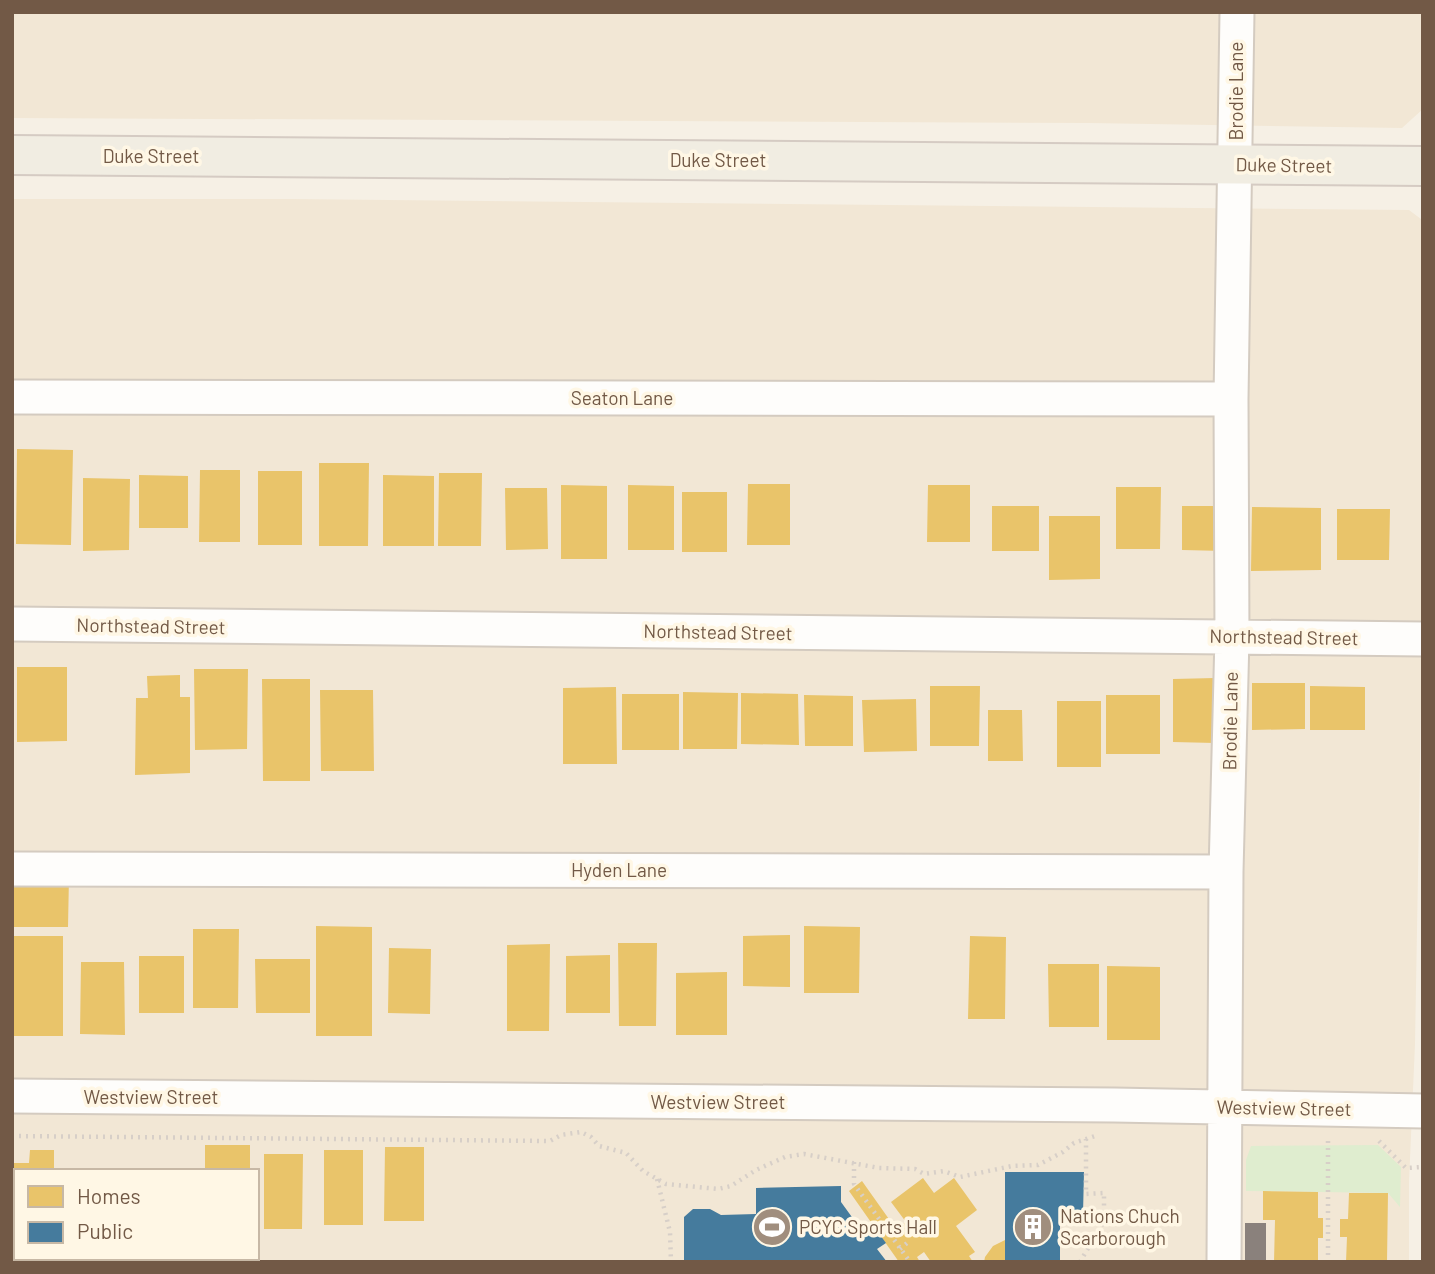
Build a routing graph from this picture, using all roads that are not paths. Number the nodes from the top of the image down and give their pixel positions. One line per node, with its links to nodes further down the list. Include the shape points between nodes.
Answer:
1 (1237, 12): 3 (street, Brodie Lane)
2 (12, 155): 3 (main road, Duke Street)
3 (1236, 164): 4 (main road, Duke Street); 6 (street, Brodie Lane)
4 (1423, 166)
5 (12, 397): 6 (street, Seaton Lane)
6 (1231, 399): 8 (street, Brodie Lane)
7 (12, 624): 8 (street, Northstead Street)
8 (1231, 637): 9 (street, Northstead Street); 11 (street, Brodie Lane)
9 (1423, 639)
10 (12, 869): 11 (street, Hyden Lane)
11 (1226, 872): 13 (street, Brodie Lane)
12 (12, 1096): 13 (street, Westview Street)
13 (1225, 1107): 14 (street, Westview Street); 15 (street, Brodie Lane)
14 (1423, 1111)
15 (1224, 1262)

